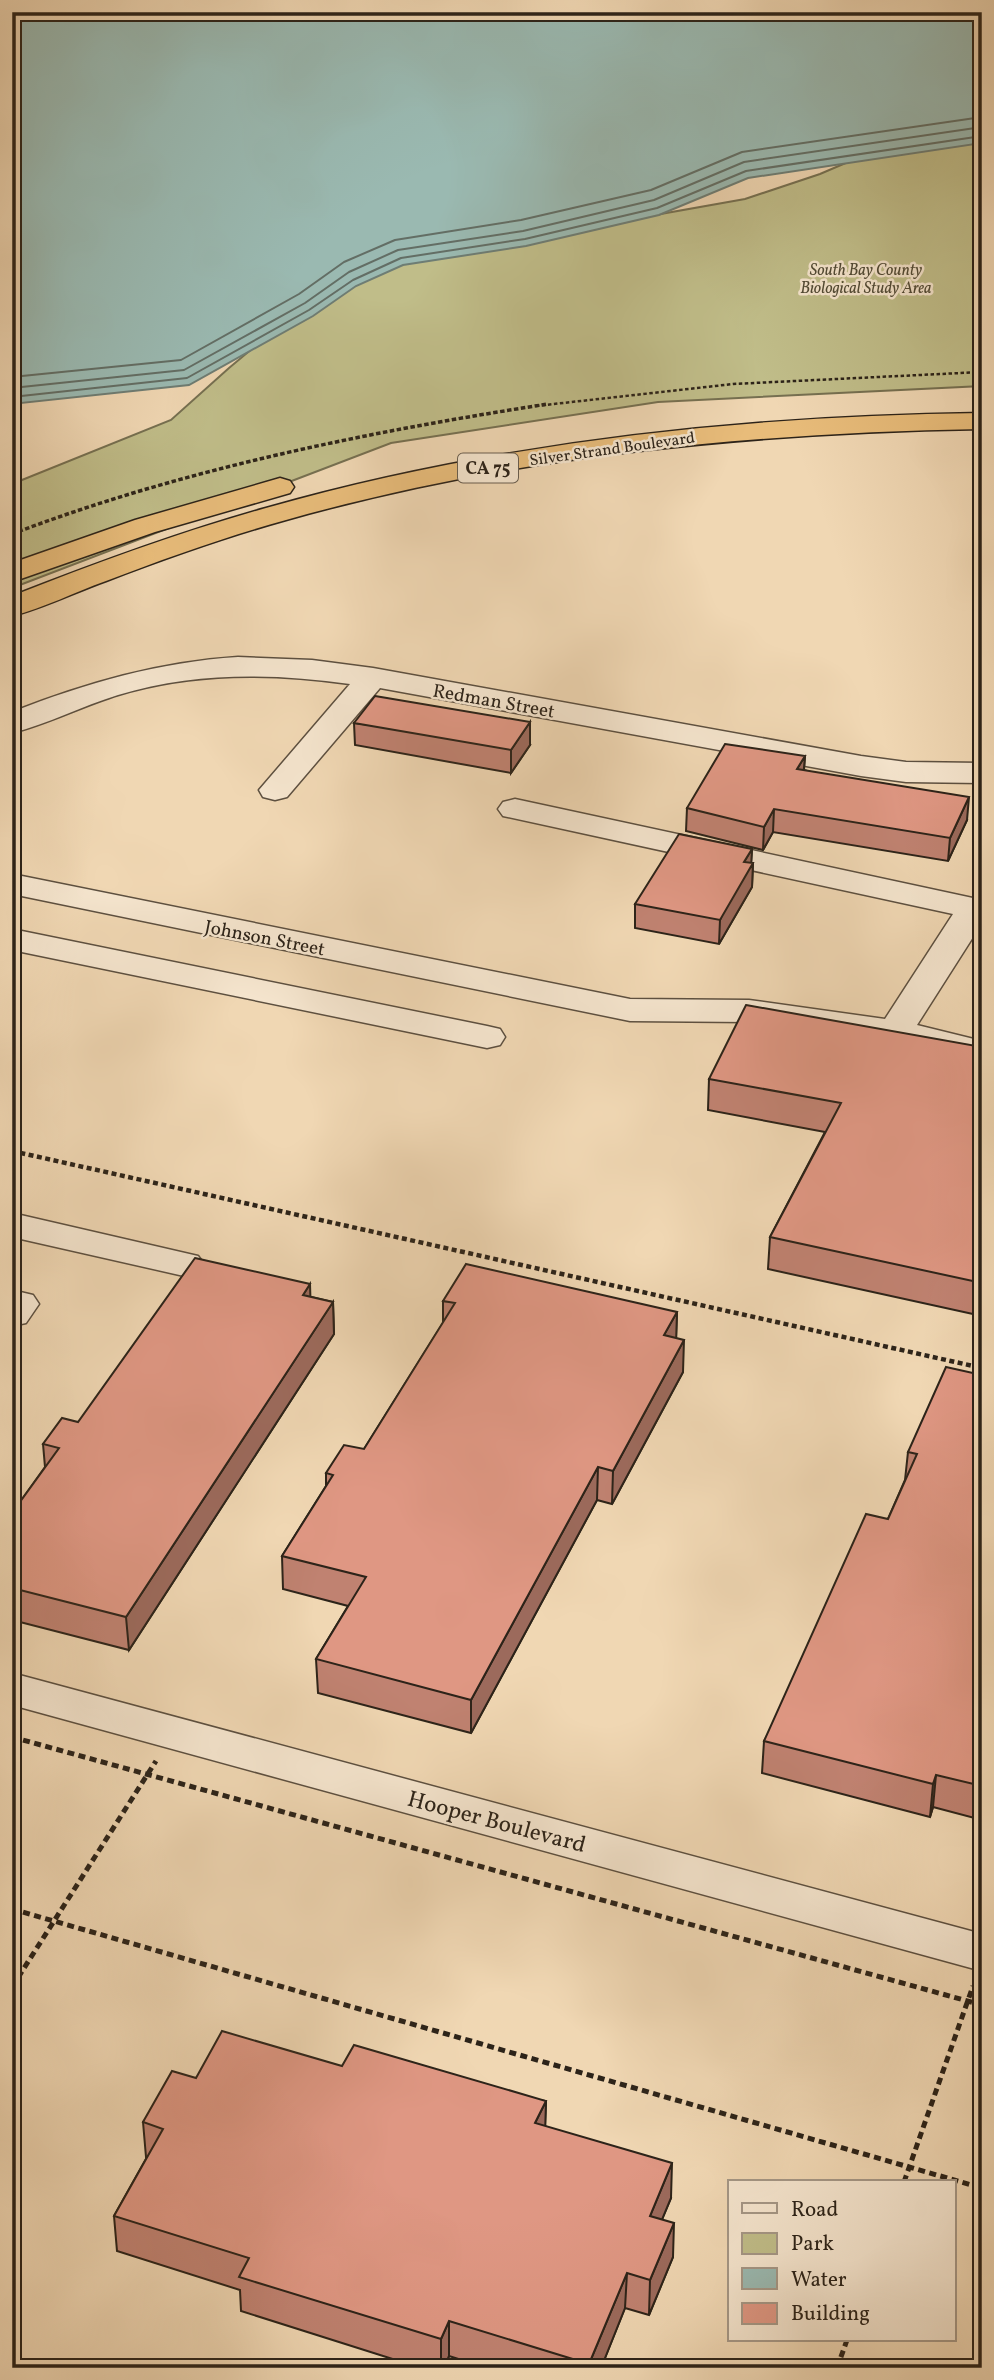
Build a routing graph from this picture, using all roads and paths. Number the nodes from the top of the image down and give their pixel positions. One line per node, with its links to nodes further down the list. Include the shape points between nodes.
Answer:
1 (982, 372): 4 (path, via 831,377 664,390 477,415 311,448 159,486)
2 (982, 400): 5 (highway, Silver Strand Boulevard / CA 75, via 875,400 688,415 527,435 306,480 191,510)
3 (982, 421): 6 (highway, Silver Strand Boulevard / CA 75, via 884,422 695,435 429,479 317,503 213,533)
4 (12, 534)
5 (12, 573)
6 (12, 607)
7 (373, 677): 8 (street, Redman Street, via 284,667 176,672 86,693); 9 (street, Redman Street, via 861,766); 10 (street)
8 (12, 723)
9 (982, 773)
10 (275, 790)
11 (515, 809): 16 (street, via 974,908)
12 (12, 884): 13 (street, Johnson Street)
13 (128, 909): 15 (street); 16 (street, Johnson Street, via 630,1010 749,1011)
14 (12, 939): 15 (street)
15 (90, 955): 17 (street)
16 (895, 1031): 18 (street, Johnson Street)
17 (487, 1037)
18 (982, 1052)
19 (12, 1151): 24 (path)
20 (12, 1225): 21 (street)
21 (184, 1264)
22 (12, 1302): 23 (street, via 19,1304)
23 (12, 1314)
24 (982, 1368)
25 (12, 1689): 31 (street, Hooper Boulevard)
26 (12, 1737): 28 (path)
27 (161, 1755): 28 (path)
28 (148, 1774): 30 (path); 33 (path)
29 (12, 1909): 30 (path)
30 (55, 1920): 32 (path); 35 (path)
31 (979, 1964): 33 (path)
32 (12, 1987)
33 (968, 2001): 34 (path); 35 (path)
34 (982, 2005)
35 (909, 2167): 36 (path); 37 (path)
36 (905, 2180)
37 (954, 2180)
38 (956, 2181): 39 (path)
39 (982, 2188)
40 (846, 2342): 41 (path)
41 (837, 2368)

